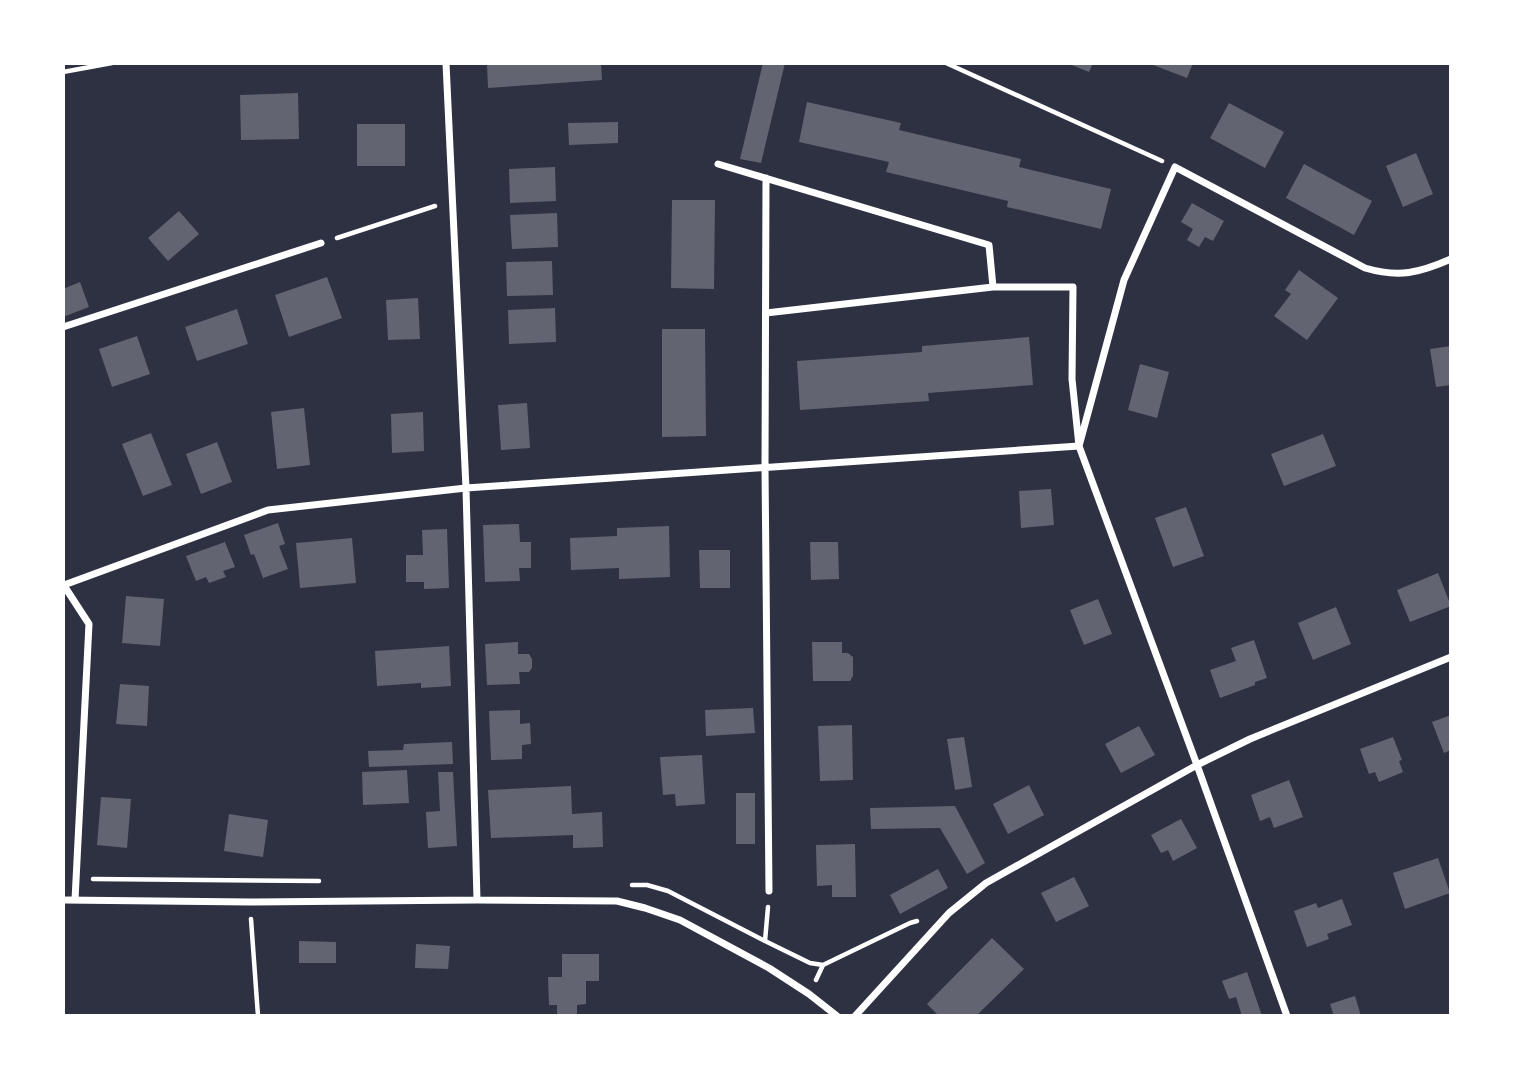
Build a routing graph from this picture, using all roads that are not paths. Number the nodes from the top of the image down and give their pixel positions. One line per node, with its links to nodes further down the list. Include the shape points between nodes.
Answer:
1 (446, 63): 11 (street)
2 (718, 164): 3 (street)
3 (766, 178): 6 (street, via 989,245); 7 (street)
4 (321, 243): 8 (street)
5 (1451, 260): 9 (street, via 1406,274 1365,268 1175,167 1125,280)
6 (993, 288): 7 (street); 9 (street, via 1073,287 1072,379)
7 (765, 313): 10 (street)
8 (63, 327)
9 (1079, 446): 10 (street); 14 (street)
10 (765, 467): 11 (street); 15 (street)
11 (466, 488): 12 (street, via 268,510); 18 (street)
12 (63, 585): 17 (street, via 89,624)
13 (1451, 657): 14 (street)
14 (1197, 765): 20 (street, via 986,883 949,913); 21 (street)
15 (769, 891)
16 (63, 900): 17 (street)
17 (75, 900): 18 (street)
18 (477, 900): 19 (street, via 617,901 645,908 680,920 769,968)
19 (837, 1016)
20 (855, 1016)
21 (1287, 1016)

